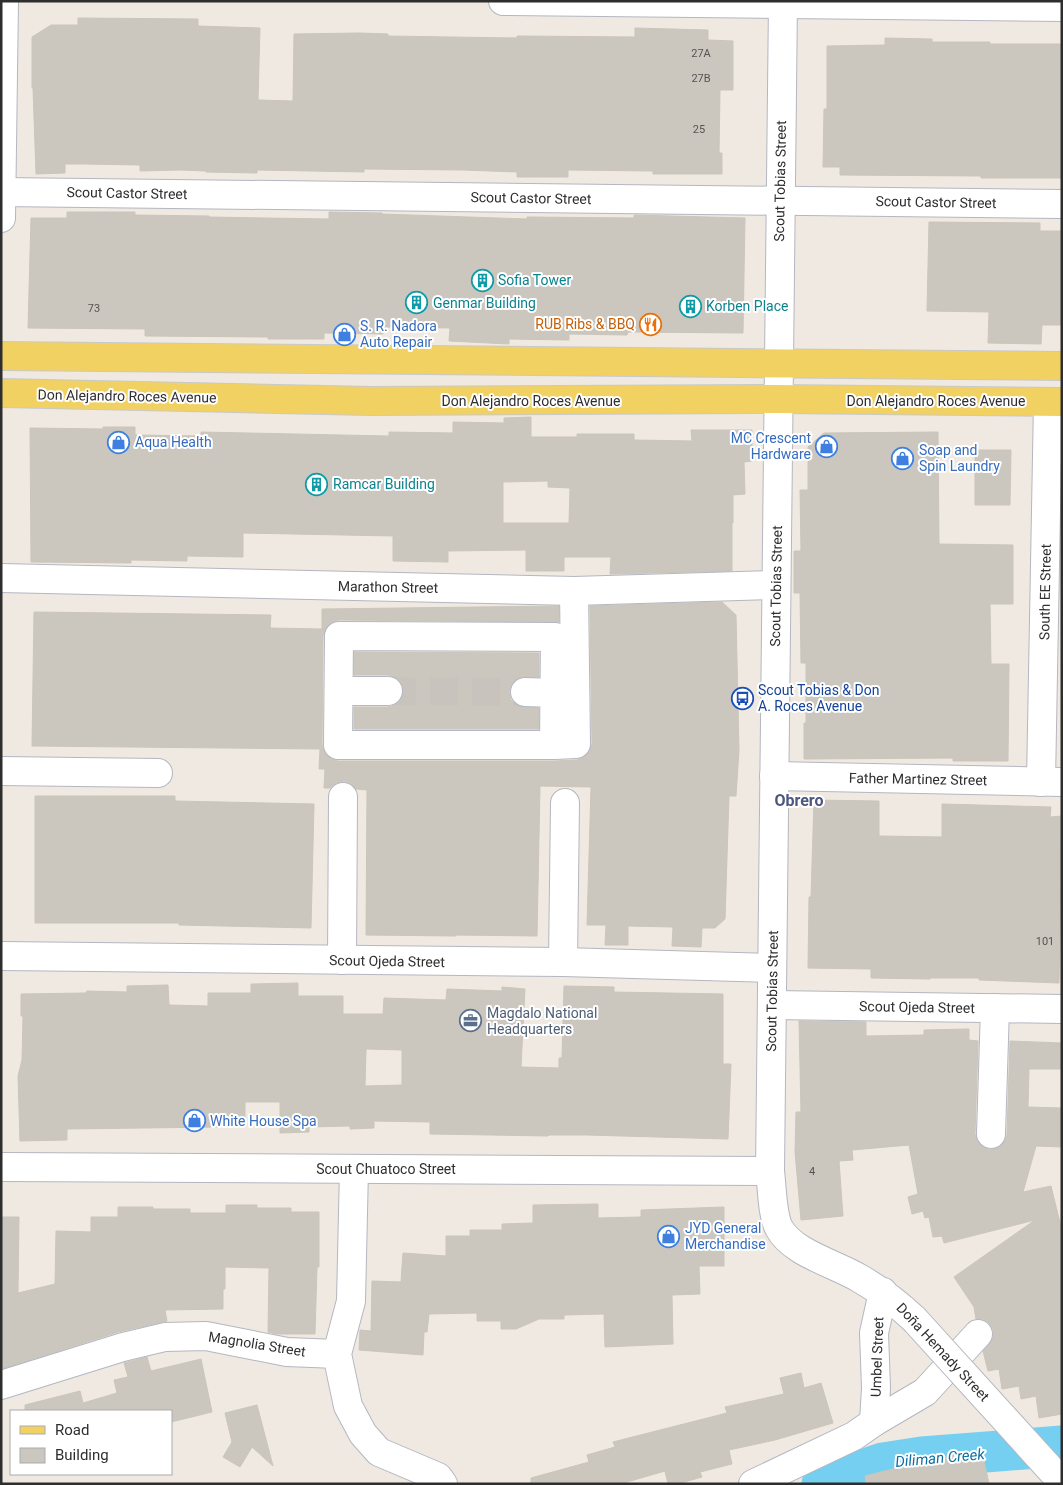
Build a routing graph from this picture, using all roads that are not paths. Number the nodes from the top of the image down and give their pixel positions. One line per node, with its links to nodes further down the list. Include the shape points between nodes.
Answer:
1 (4, 1): 5 (street)
2 (503, 1): 3 (street)
3 (783, 3): 4 (street); 6 (street, Scout Tobias Street)
4 (1062, 7)
5 (1, 192): 6 (street, Scout Castor Street); 8 (street)
6 (780, 201): 7 (street, Scout Castor Street); 10 (street, Scout Tobias Street)
7 (1062, 204)
8 (1, 218)
9 (1, 356): 10 (main road)
10 (778, 363): 11 (main road); 13 (street, Scout Tobias Street)
11 (1062, 366)
12 (1, 393): 13 (main road, Don Alejandro Roces Avenue, via 370,401)
13 (778, 399): 14 (main road, Don Alejandro Roces Avenue); 16 (street, Scout Tobias Street)
14 (1055, 402): 26 (street, South EE Street)
15 (1, 578): 17 (street, Marathon Street)
16 (776, 585): 17 (street, Marathon Street); 25 (street, Scout Tobias Street)
17 (574, 591): 22 (street, via 576,744)
18 (339, 691): 19 (street); 21 (street, via 339,636 555,637); 22 (street, via 338,745)
19 (388, 691)
20 (525, 692): 21 (street)
21 (554, 693): 22 (street)
22 (554, 745)
23 (1, 770): 24 (street)
24 (158, 773)
25 (774, 776): 26 (street, Father Martinez Street); 32 (street, Scout Tobias Street)
26 (1051, 782)
27 (343, 797): 30 (street)
28 (565, 803): 31 (street)
29 (1, 956): 30 (street, Scout Ojeda Street)
30 (342, 960): 31 (street, Scout Ojeda Street)
31 (563, 962): 32 (street, Scout Ojeda Street)
32 (772, 968): 33 (street, Scout Tobias Street)
33 (772, 1005): 34 (street, Scout Ojeda Street); 39 (street, Scout Tobias Street)
34 (995, 1008): 35 (street, Scout Ojeda Street); 36 (street)
35 (1062, 1009)
36 (991, 1134)
37 (1, 1167): 38 (street, Scout Chuatoco Street)
38 (354, 1169): 39 (street, Scout Chuatoco Street); 42 (street, via 351,1301)
39 (770, 1171): 40 (street, Doña Hemady Street, via 779,1228 792,1243)
40 (882, 1292): 44 (street, Umbel Street, via 874,1333); 45 (street, Doña Hemady Street, bridge, via 914,1319)
41 (978, 1334): 44 (street, Umbel Street, via 925,1392)
42 (337, 1354): 43 (street, Magnolia Street, via 288,1352 206,1336 165,1337); 46 (street, via 348,1406 363,1434 378,1452 438,1477)
43 (1, 1385)
44 (874, 1422): 47 (street, Umbel Street, via 854,1436)
45 (1062, 1482)
46 (443, 1484)
47 (753, 1484)

